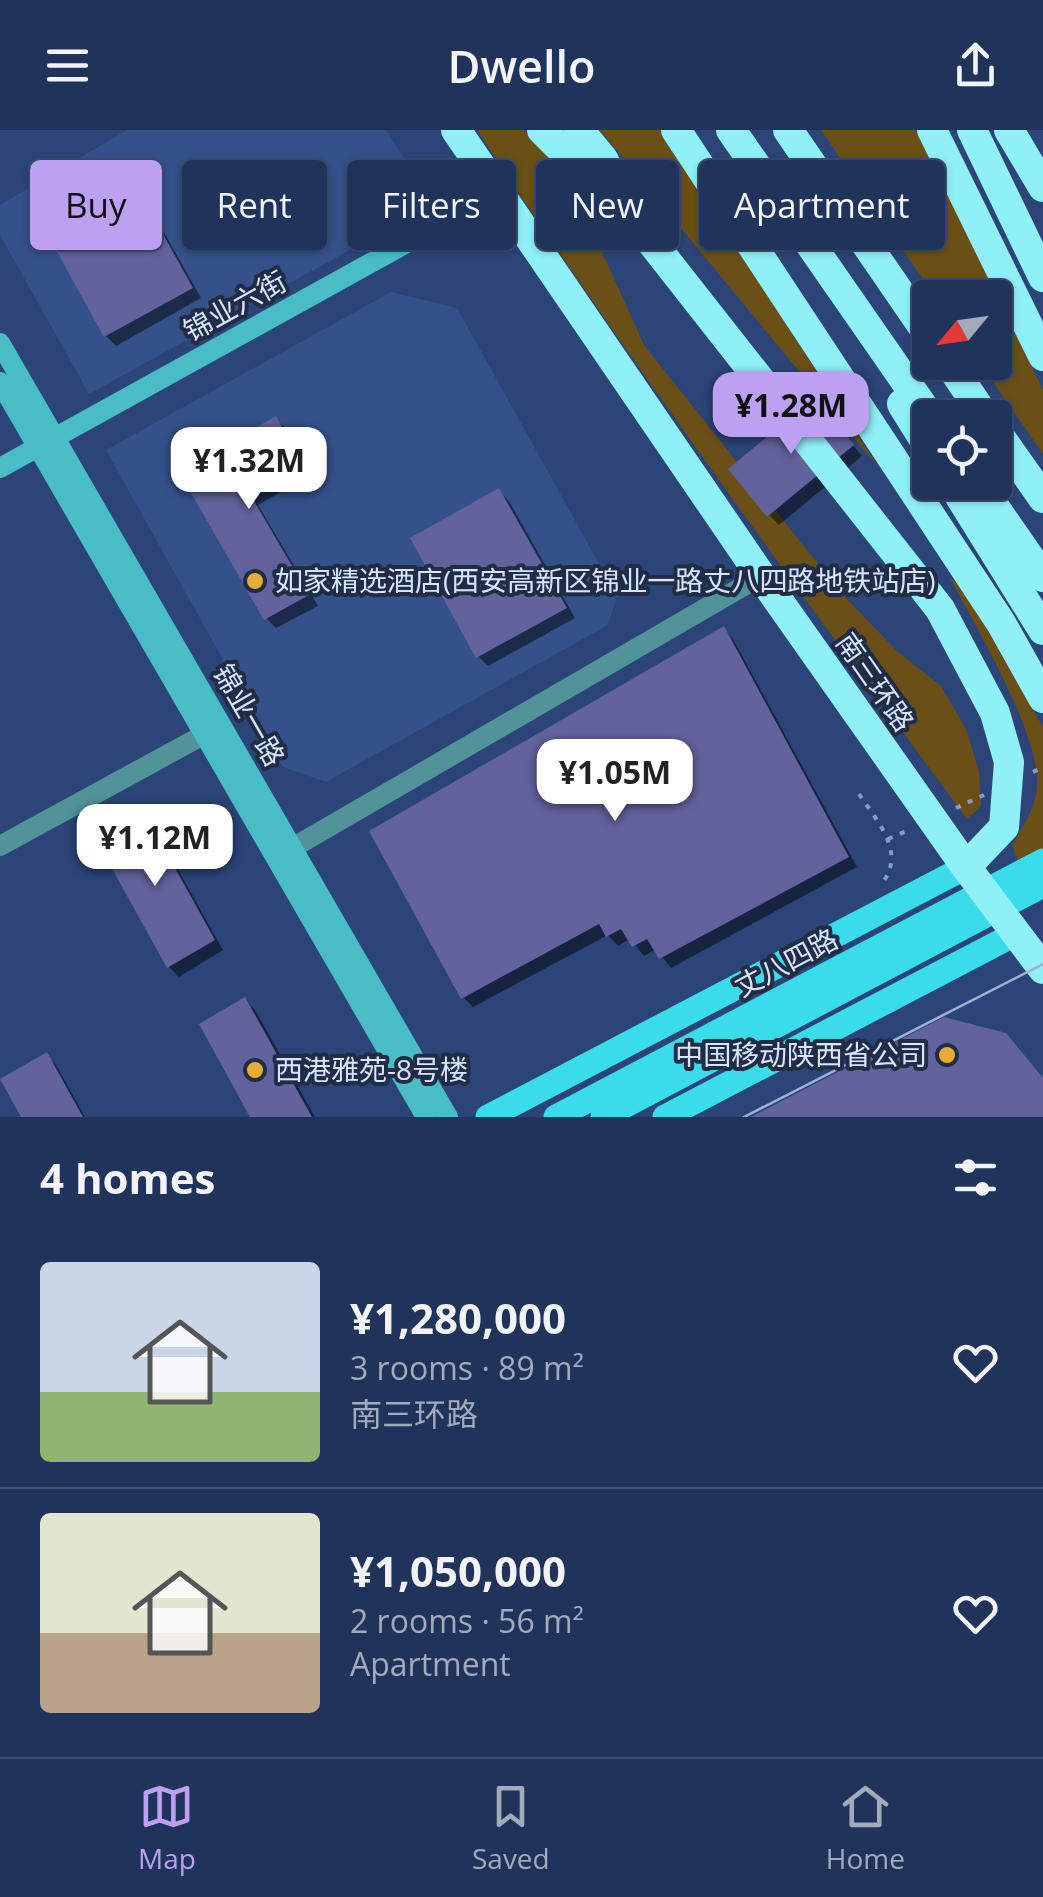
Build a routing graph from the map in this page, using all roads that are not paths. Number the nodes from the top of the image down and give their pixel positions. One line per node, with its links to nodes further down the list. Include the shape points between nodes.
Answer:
1 (456, 130): 10 (highway, 南三环路)
2 (542, 130): 11 (highway)
3 (579, 130): 12 (highway)
4 (676, 130): 36 (highway)
5 (731, 130): 13 (highway)
6 (788, 130): 21 (highway)
7 (932, 130): 23 (highway)
8 (972, 130): 20 (highway)
9 (1009, 130): 14 (highway)
10 (476, 160)
11 (572, 160)
12 (604, 160)
13 (750, 160)
14 (1043, 187)
15 (516, 220): 33 (highway, 南三环路)
16 (393, 250): 27 (street, 锦业六街)
17 (658, 250): 41 (highway, via 940,609 995,712 1009,762 1004,827)
18 (806, 250): 26 (highway)
19 (813, 250): 25 (highway)
20 (1043, 277)
21 (912, 311)
22 (0, 342): 27 (street, 锦业一路)
23 (1043, 356)
24 (0, 382): 27 (street, 锦业一路)
25 (918, 400)
26 (912, 419)
27 (47, 442): 29 (street, 锦业六街); 37 (street, 锦业一路)
28 (1012, 454): 30 (highway)
29 (0, 468)
30 (1043, 498)
31 (962, 500): 35 (highway)
32 (990, 500): 34 (highway)
33 (761, 576): 39 (street); 41 (highway, 南三环路)
34 (1043, 577)
35 (1043, 630)
36 (1043, 698)
37 (213, 730): 38 (street); 39 (street, 锦业一路); 46 (street, 锦业一路)
38 (0, 846)
39 (294, 847): 47 (street, 锦业一路)
40 (1043, 861): 45 (main road, 丈八四路)
41 (966, 867): 43 (highway, 南三环路); 48 (main road)
42 (1043, 885): 45 (main road, 丈八四路)
43 (1029, 931): 44 (highway, 南三环路); 50 (main road)
44 (1043, 970)
45 (602, 1110): 49 (main road, 丈八四路)
46 (426, 1117)
47 (448, 1117)
48 (488, 1117)
49 (556, 1117)
50 (665, 1117)

